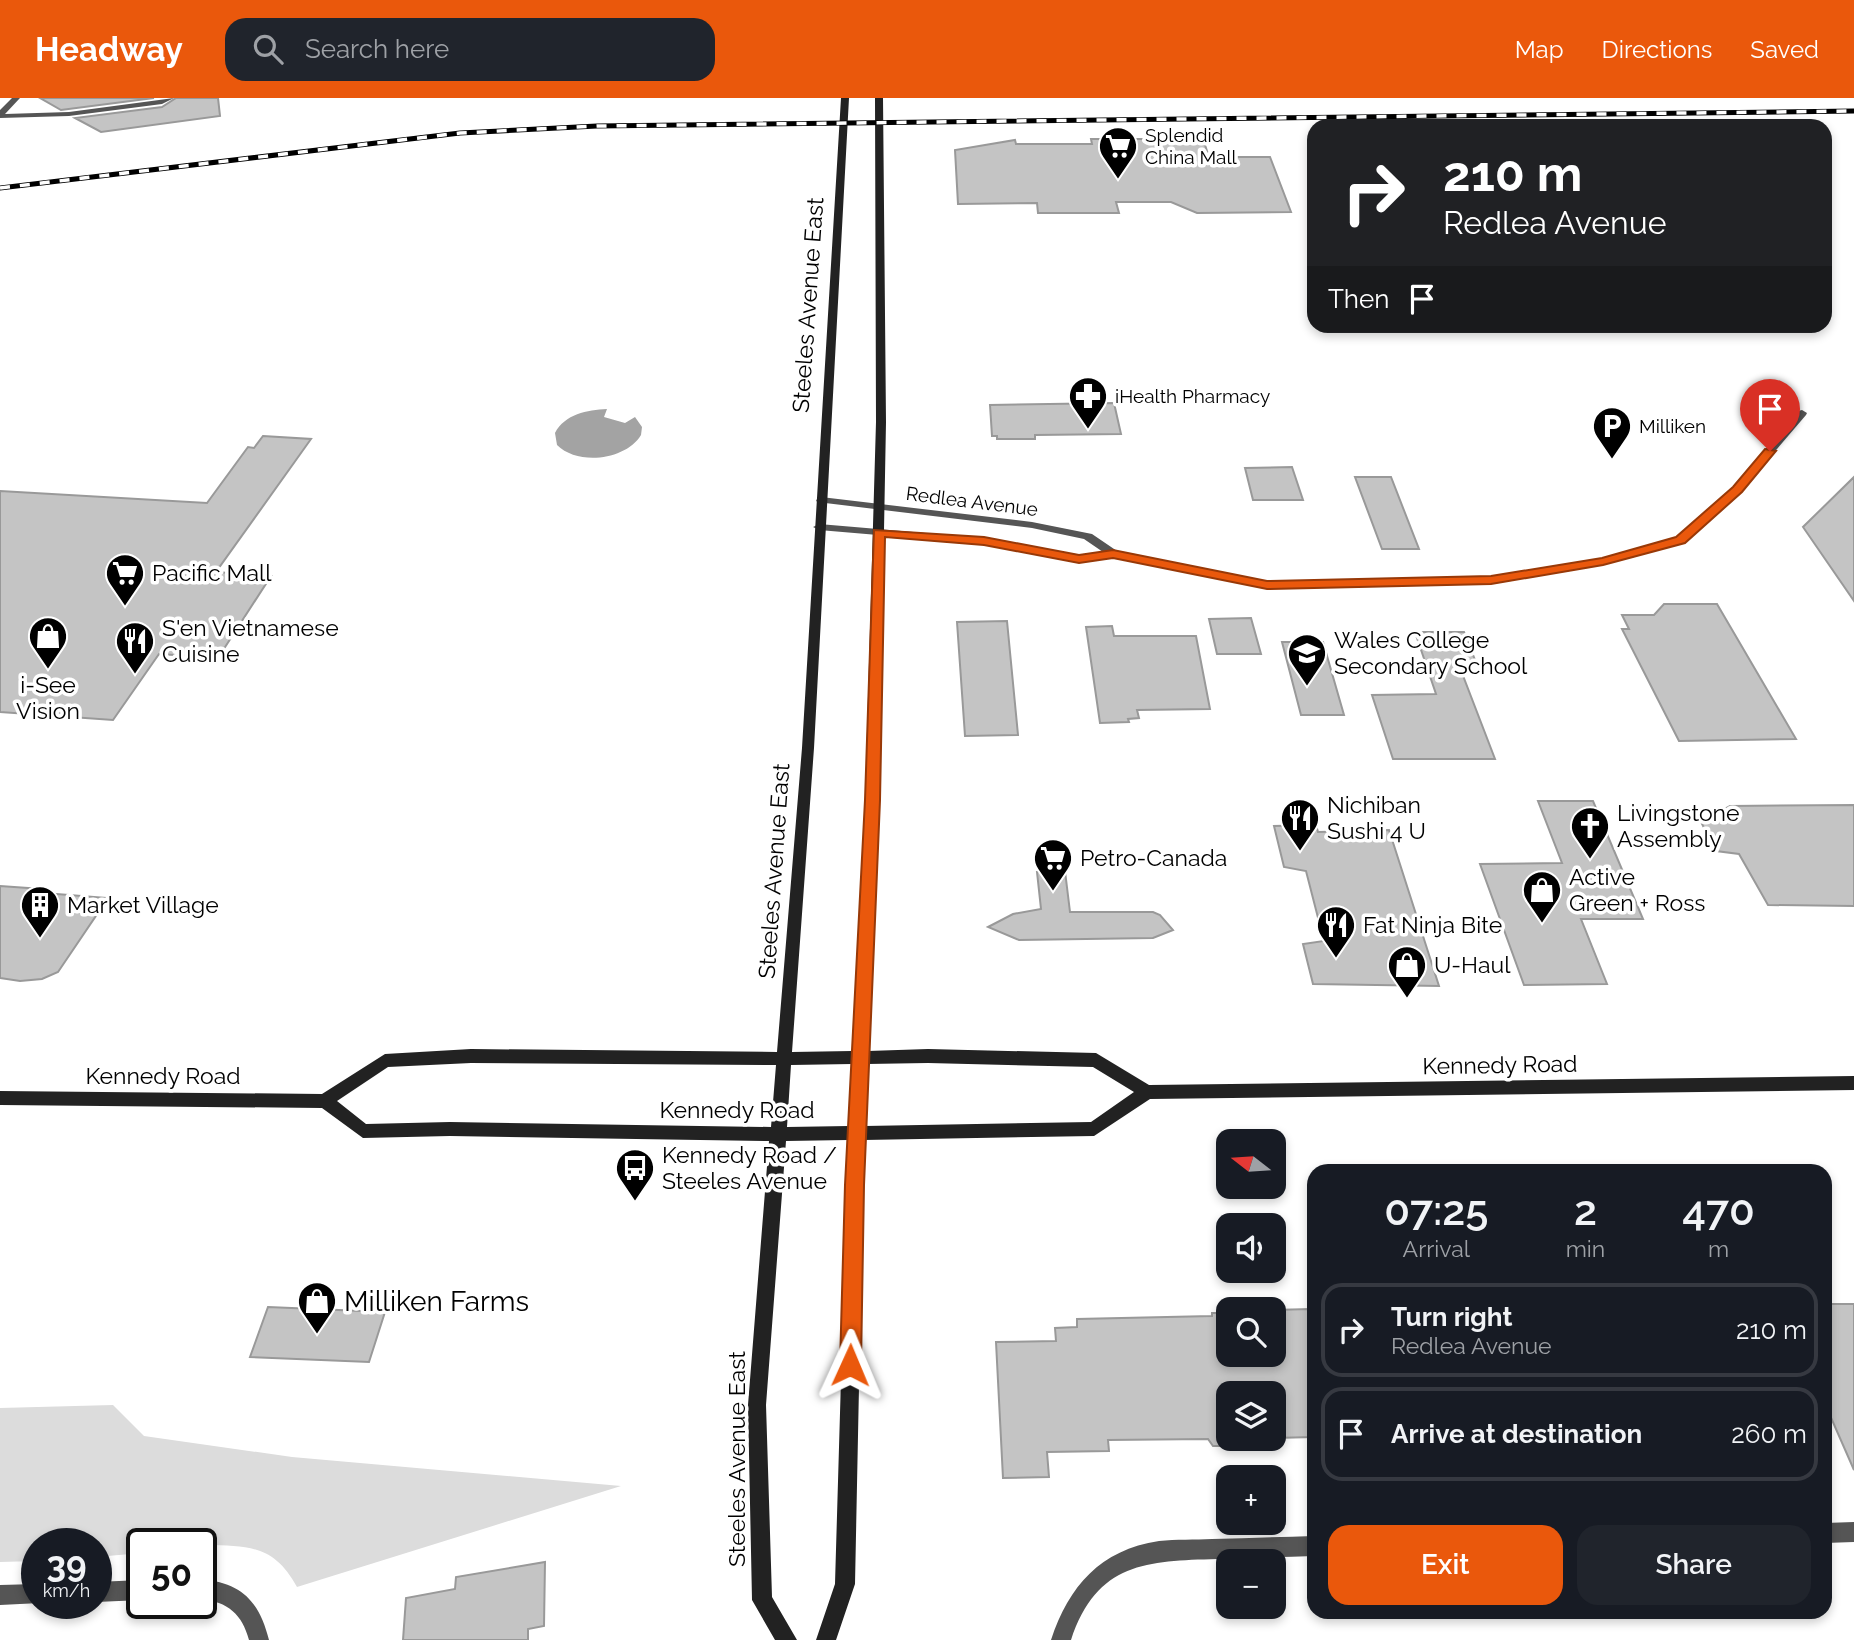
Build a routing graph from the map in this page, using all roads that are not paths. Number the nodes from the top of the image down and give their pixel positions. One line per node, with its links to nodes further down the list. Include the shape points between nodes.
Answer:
1 (16, 98): 5 (street)
2 (170, 98): 5 (street, via 69,114)
3 (845, 98): 7 (main road, Steeles Avenue East)
4 (879, 98): 8 (main road)
5 (0, 115)
6 (1802, 413): 11 (street, Redlea Avenue, via 1737,489 1681,540 1603,561 1491,580 1267,585)
7 (821, 500): 8 (street, Redlea Avenue); 9 (main road, Steeles Avenue East)
8 (878, 507): 10 (main road); 11 (street, Redlea Avenue, via 1087,536)
9 (819, 527): 10 (street, Redlea Avenue); 13 (main road, Steeles Avenue East)
10 (878, 533): 11 (street, Redlea Avenue, via 984,541 1079,559); 12 (main road)
11 (1113, 554)
12 (862, 1056): 13 (main road); 15 (main road, via 1096,1060); 18 (main road)
13 (785, 1059): 17 (main road, via 471,1056 385,1061); 19 (main road, Steeles Avenue East)
14 (1854, 1083): 15 (main road, Kennedy Road)
15 (1147, 1093): 18 (main road, Kennedy Road, via 1094,1129)
16 (0, 1098): 17 (main road, Kennedy Road)
17 (325, 1101): 19 (main road, Kennedy Road, via 363,1131)
18 (858, 1132): 19 (main road, Kennedy Road); 28 (main road, via 845,1584)
19 (779, 1134): 27 (main road, Steeles Avenue East, via 757,1418 762,1600)
20 (1832, 1532): 21 (street)
21 (1854, 1532)
22 (1307, 1546): 29 (street, via 1138,1554 1098,1576 1082,1593)
23 (217, 1591): 26 (street, via 235,1598 255,1619)
24 (21, 1594): 25 (street)
25 (0, 1595)
26 (259, 1640)
27 (787, 1640)
28 (826, 1640)
29 (1061, 1640)

